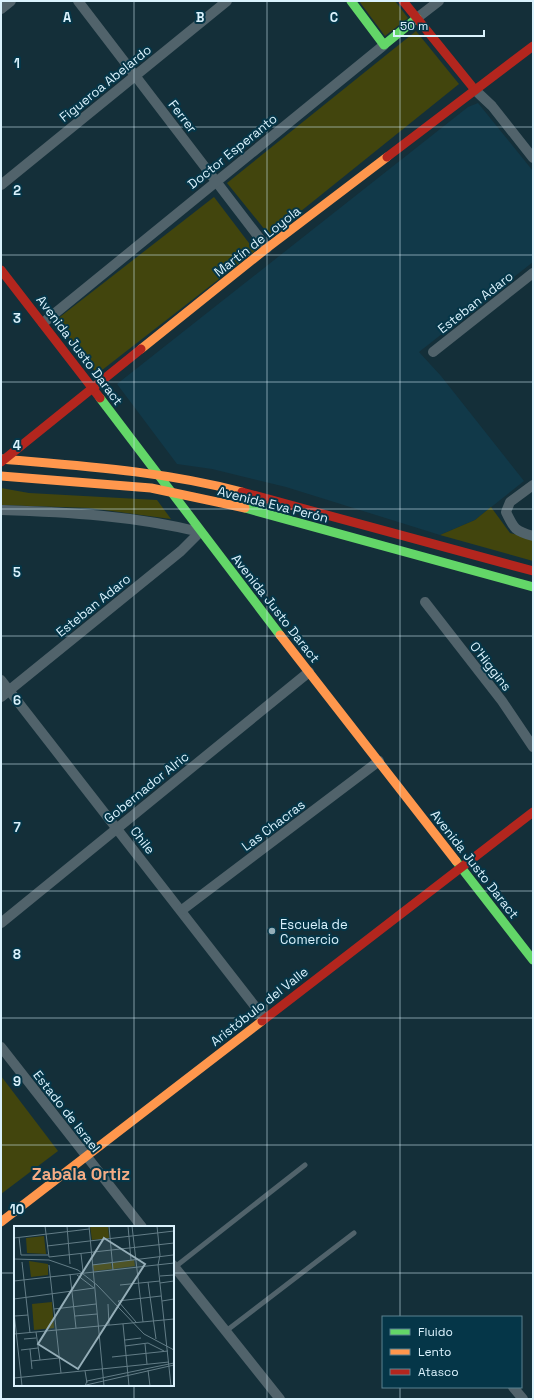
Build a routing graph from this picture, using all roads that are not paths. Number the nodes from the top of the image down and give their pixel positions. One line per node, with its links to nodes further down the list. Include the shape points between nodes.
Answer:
1 (11, 1): 7 (street)
2 (78, 1): 11 (street, Ferrer)
3 (227, 1): 11 (street, Figueroa Abelardo)
4 (351, 1): 9 (main road)
5 (404, 1): 8 (main road)
6 (439, 1): 8 (street, Doctor Esperanto)
7 (1, 9)
8 (417, 18): 9 (main road, Doctor Esperanto); 12 (main road)
9 (384, 45): 14 (street, Doctor Esperanto)
10 (533, 46): 12 (main road, Martín de Loyola)
11 (134, 76): 14 (street, Ferrer); 15 (street, Figueroa Abelardo)
12 (475, 90): 13 (street, via 492,106); 16 (main road, Martín de Loyola)
13 (533, 158)
14 (217, 181): 16 (street, Ferrer); 19 (street, Doctor Esperanto)
15 (1, 185)
16 (267, 248): 21 (main road, Martín de Loyola)
17 (1, 270): 19 (main road, Avenida Justo Daract)
18 (533, 274): 20 (street, Esteban Adaro)
19 (43, 323): 21 (main road, Avenida Justo Daract)
20 (433, 352)
21 (93, 388): 22 (main road, Martín de Loyola); 23 (main road, Avenida Justo Daract)
22 (2, 460): 23 (main road, Avenida Eva Perón, via 139,471)
23 (158, 475): 26 (main road, Avenida Justo Daract); 30 (main road, Avenida Eva Perón, via 246,493)
24 (1, 476): 26 (main road, Avenida Eva Perón, via 151,488)
25 (533, 484): 29 (street, via 510,502 506,512 517,532)
26 (172, 492): 28 (main road, Avenida Justo Daract); 31 (main road, Avenida Eva Perón, via 248,509)
27 (1, 510): 28 (street, via 79,513 173,525)
28 (200, 532): 33 (main road, Avenida Justo Daract); 35 (street, Esteban Adaro, via 181,551)
29 (533, 536)
30 (533, 570)
31 (533, 587)
32 (425, 602): 36 (street, O'Higgins, via 502,701)
33 (309, 672): 37 (main road, Avenida Justo Daract); 39 (street, Gobernador Alric)
34 (1, 680): 35 (street, Chile)
35 (5, 694): 39 (street, Chile)
36 (533, 747)
37 (379, 761): 40 (main road, Avenida Justo Daract); 41 (street, Las Chacras)
38 (533, 812): 40 (main road, Aristóbulo del Valle)
39 (117, 827): 41 (street, Chile); 42 (street, Gobernador Alric)
40 (462, 867): 43 (main road, Avenida Justo Daract); 44 (main road, Aristóbulo del Valle)
41 (182, 910): 44 (street, Chile)
42 (1, 923)
43 (533, 960)
44 (264, 1018): 46 (main road, Aristóbulo del Valle)
45 (1, 1047): 46 (street, Estado de Israel)
46 (86, 1157): 48 (main road, Aristóbulo del Valle); 49 (street, Estado de Israel)
47 (305, 1165): 51 (lane)
48 (1, 1222)
49 (141, 1226)
50 (354, 1233): 52 (lane)
51 (174, 1266): 52 (street)
52 (226, 1331): 54 (street)
53 (514, 1388): 55 (street)
54 (280, 1399)
55 (523, 1399)

